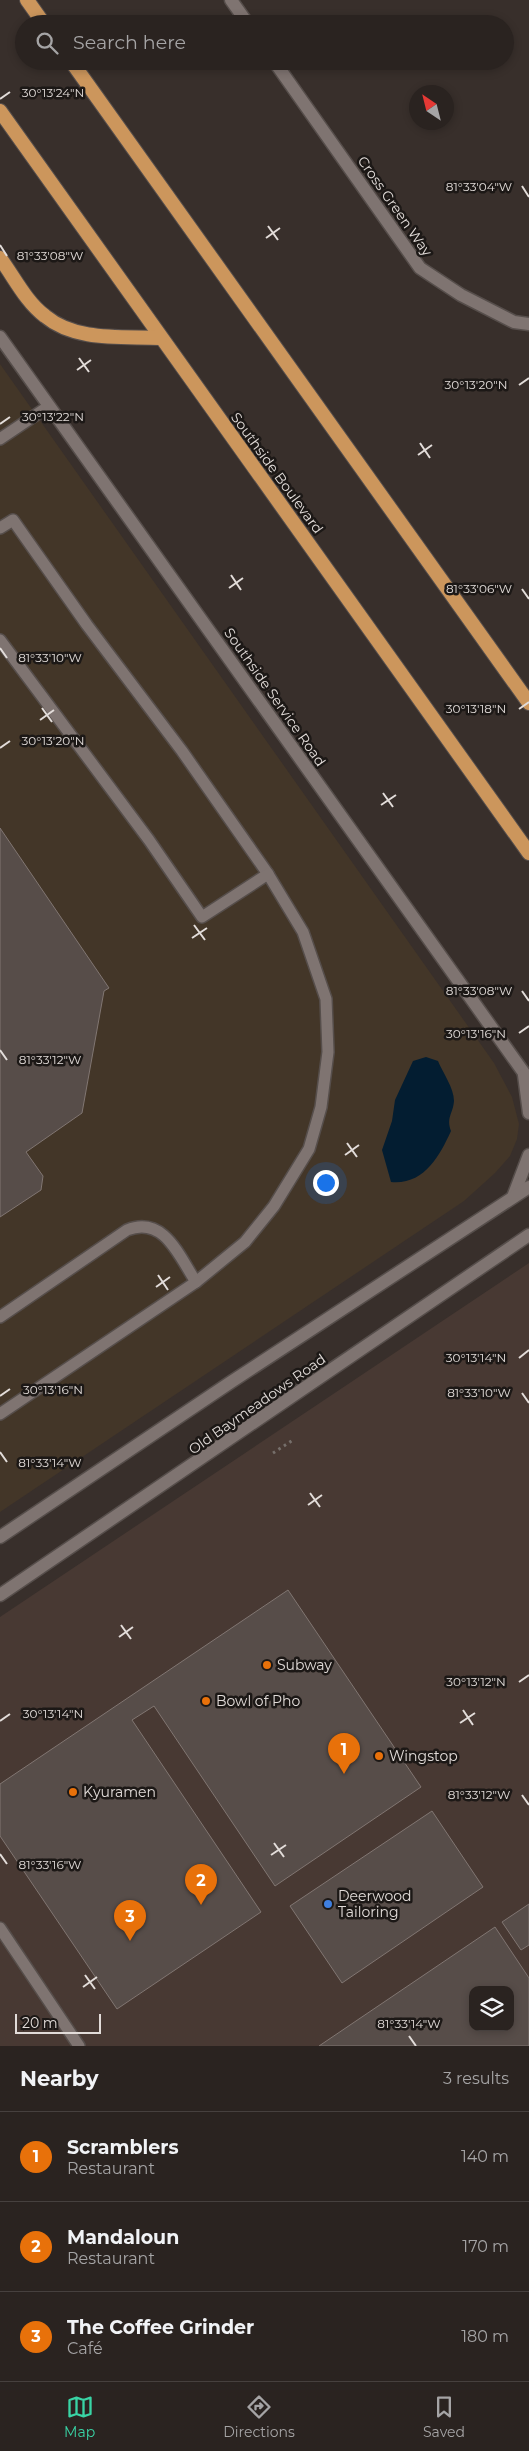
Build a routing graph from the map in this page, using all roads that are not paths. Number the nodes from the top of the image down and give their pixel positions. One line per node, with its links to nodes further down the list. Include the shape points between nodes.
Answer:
1 (27, 0): 3 (highway)
2 (231, 0): 4 (street)
3 (38, 15)
4 (242, 15)
5 (77, 70): 16 (highway)
6 (280, 70): 9 (street, Cross Green Way, via 420,268 461,295 514,322)
7 (0, 111): 11 (highway, Southside Boulevard)
8 (0, 258): 11 (highway, via 38,309 62,328 89,335)
9 (529, 324)
10 (0, 337): 12 (street, Southside Service Road)
11 (160, 338): 17 (highway, Southside Boulevard)
12 (49, 406): 13 (lane); 19 (street, Southside Service Road)
13 (0, 439)
14 (0, 528): 18 (lane, via 13,520 87,625 182,750)
15 (0, 640): 18 (lane, via 150,840 202,917)
16 (529, 704)
17 (529, 853)
18 (268, 874): 25 (lane, via 303,932 326,999 328,1052 321,1107 309,1149 274,1206 245,1242)
19 (527, 1078): 20 (street, Southside Service Road)
20 (529, 1113)
21 (529, 1155): 23 (street)
22 (529, 1187): 23 (street)
23 (513, 1197): 28 (street)
24 (529, 1235): 29 (street, Old Baymeadows Road)
25 (196, 1282): 26 (lane, via 163,1234 138,1226 127,1230); 27 (lane)
26 (0, 1317)
27 (0, 1414)
28 (0, 1537)
29 (0, 1595)
30 (0, 1928): 31 (lane)
31 (79, 2046)

